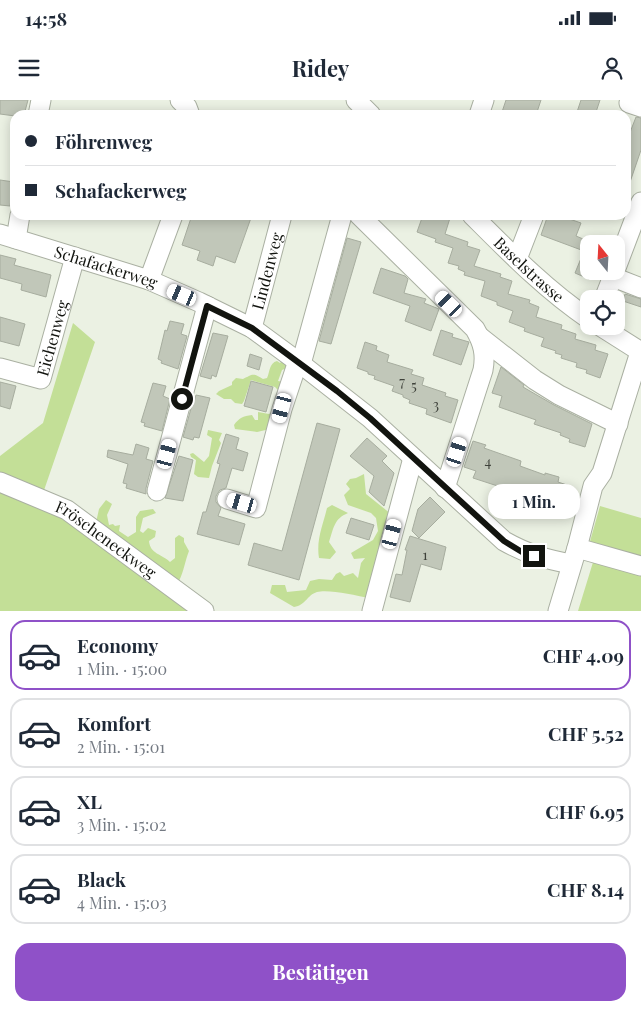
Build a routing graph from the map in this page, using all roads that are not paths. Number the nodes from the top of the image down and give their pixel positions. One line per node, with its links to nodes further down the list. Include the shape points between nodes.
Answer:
1 (180, 100): 3 (street)
2 (356, 100): 4 (street)
3 (188, 110)
4 (366, 110)
5 (636, 202): 14 (street)
6 (17, 220): 13 (street)
7 (172, 220): 19 (street)
8 (281, 220): 23 (street, Lindenweg)
9 (341, 220): 27 (street)
10 (364, 220): 25 (street)
11 (477, 220): 17 (street, Baselstrasse)
12 (532, 220): 17 (street)
13 (8, 237): 16 (street, Schafackerweg)
14 (635, 237): 15 (street)
15 (625, 254)
16 (76, 257): 19 (street, Schafackerweg); 28 (street, Eichenweg, via 41,379)
17 (517, 259): 22 (street, Baselstrasse)
18 (625, 278): 20 (street)
19 (149, 280): 21 (street, Schafackerweg)
20 (641, 288)
21 (207, 306): 23 (street, Schafackerweg); 33 (street)
22 (580, 313)
23 (252, 328): 27 (street, Schafackerweg)
24 (614, 335): 26 (street)
25 (480, 337): 29 (street, via 535,380); 32 (street, via 484,352 483,370)
26 (641, 352): 29 (street)
27 (299, 363): 30 (street, Schafackerweg, via 370,418); 34 (street, via 282,408 256,508)
28 (0, 368)
29 (618, 424): 35 (street, via 609,474 593,486)
30 (412, 458): 32 (street, Schafackerweg); 38 (street)
31 (0, 482): 37 (street, Fröscheneckweg, via 67,510)
32 (445, 488): 35 (street, Schafackerweg, via 504,541 522,552 545,560)
33 (157, 491)
34 (227, 499)
35 (574, 556): 36 (street, Schafackerweg); 39 (street)
36 (641, 566)
37 (204, 611)
38 (372, 611)
39 (558, 611)

